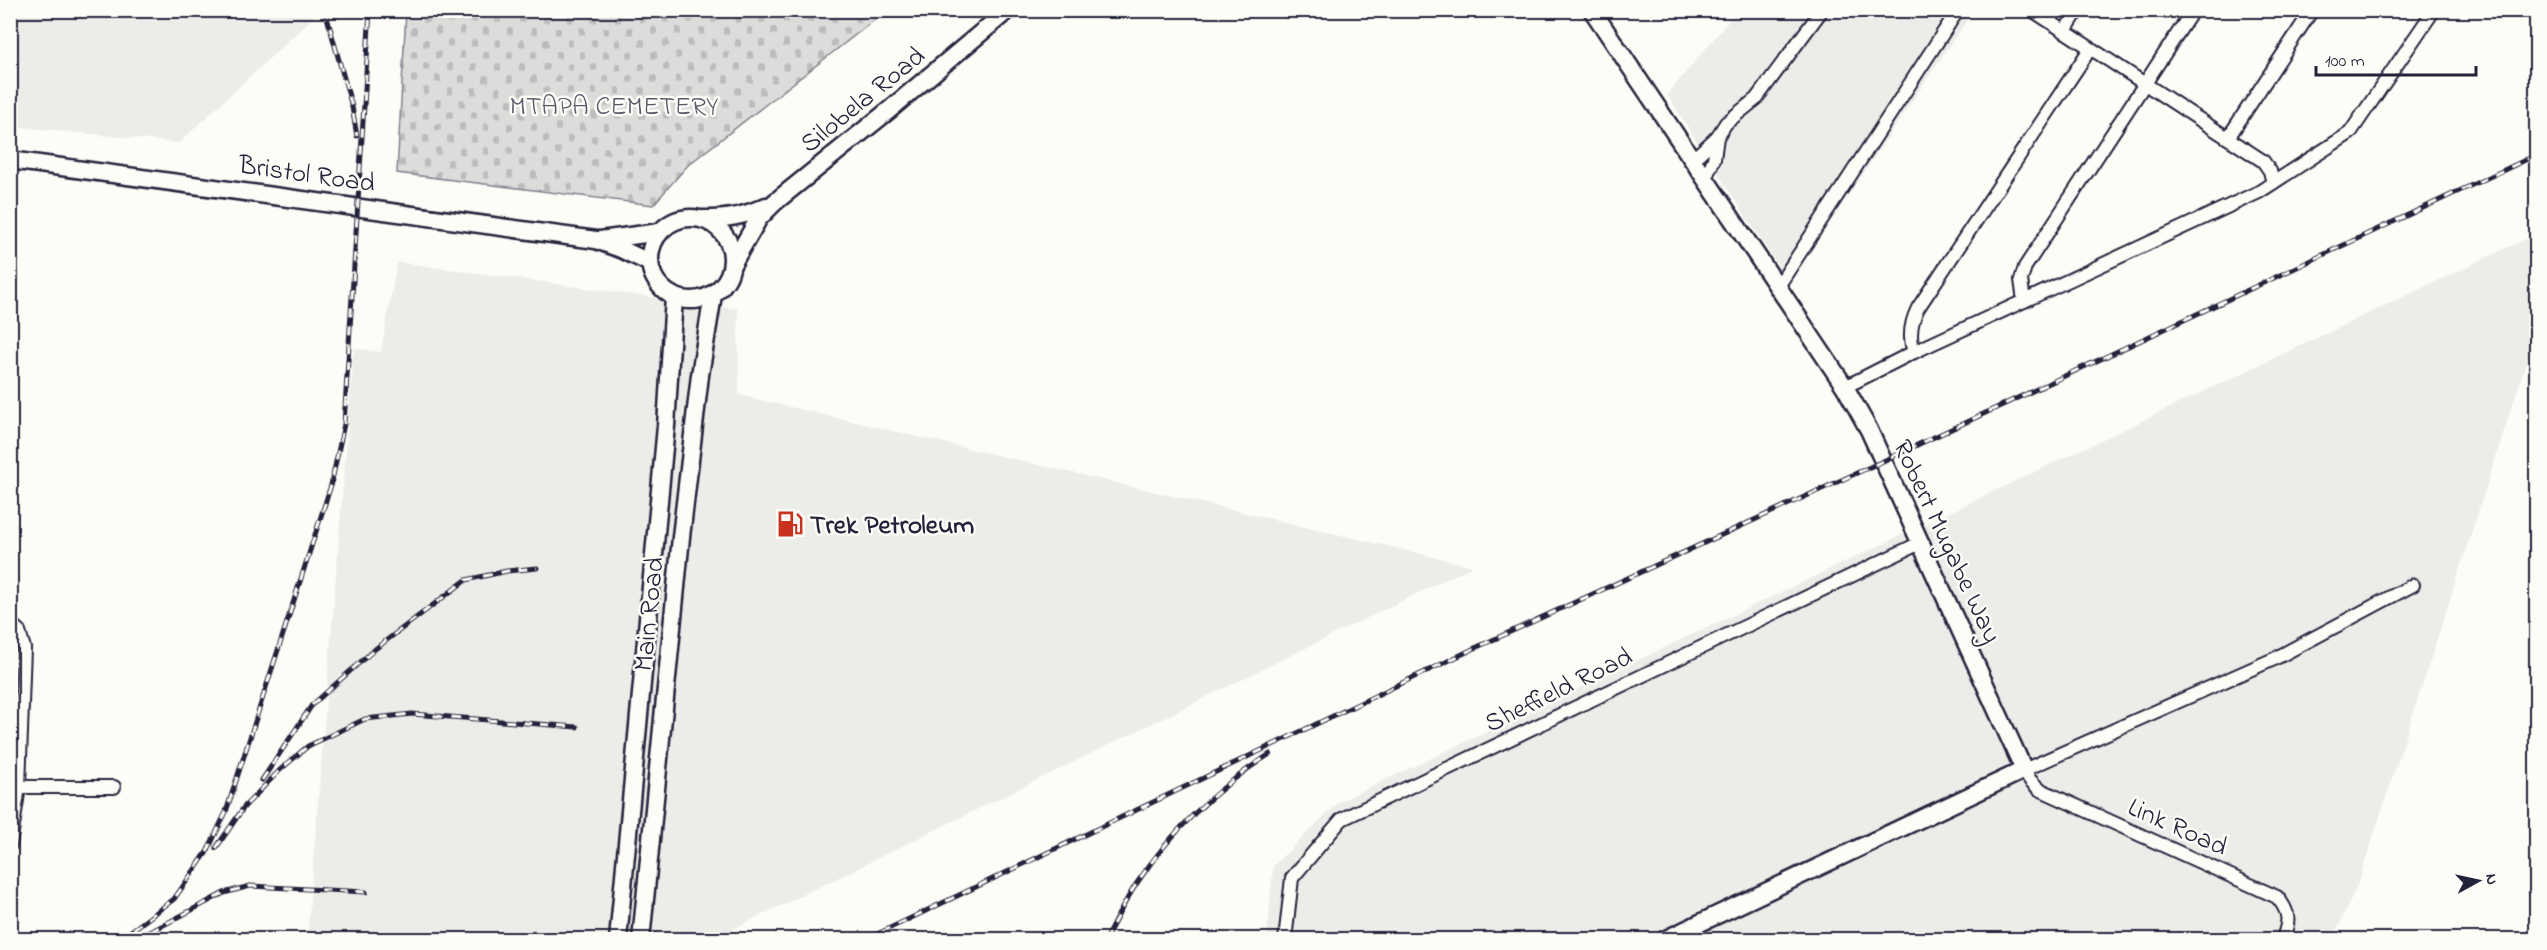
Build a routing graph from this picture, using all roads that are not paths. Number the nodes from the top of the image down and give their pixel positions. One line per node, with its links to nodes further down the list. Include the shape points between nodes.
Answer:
1 (1008, 10): 19 (main road, Silobela Road)
2 (1592, 10): 16 (main road, Robert Mugabe Way)
3 (1822, 10): 13 (street, via 1756,99 1726,123)
4 (1958, 10): 25 (street)
5 (2032, 10): 10 (street)
6 (2078, 10): 10 (street)
7 (2193, 10): 12 (street)
8 (2312, 10): 14 (street)
9 (2434, 10): 18 (street, via 2350,133)
10 (2064, 32): 11 (street)
11 (2090, 49): 12 (street); 29 (street, via 1918,308 1910,333)
12 (2145, 84): 14 (street); 28 (street, via 2025,267 2021,280)
13 (1717, 137): 16 (street); 17 (street, via 1714,159)
14 (2229, 138): 18 (street, via 2263,161)
15 (10, 160): 22 (main road, Bristol Road)
16 (1692, 160): 17 (main road, Robert Mugabe Way)
17 (1705, 179): 25 (main road, Robert Mugabe Way)
18 (2273, 183): 28 (street)
19 (775, 202): 20 (main road, Silobela Road, via 725,219); 23 (main road, Silobela Road, via 759,218)
20 (700, 218): 21 (main road, via 678,220); 23 (main road, via 725,235)
21 (660, 232): 22 (main road, Bristol Road); 24 (main road, via 653,244)
22 (596, 240): 24 (main road, Bristol Road)
23 (733, 263): 26 (main road, via 726,282)
24 (650, 264): 27 (main road, via 662,288)
25 (1777, 288): 30 (main road, Robert Mugabe Way)
26 (712, 295): 27 (main road, via 690,301); 38 (main road, Main Road, via 681,537)
27 (674, 297): 37 (main road, Main Road, via 666,426)
28 (2024, 301): 29 (street)
29 (1914, 352): 30 (street)
30 (1845, 387): 31 (main road, Robert Mugabe Way)
31 (1920, 543): 34 (main road, Robert Mugabe Way); 42 (street, Sheffield Road, via 1342,819 1292,878)
32 (2413, 585): 34 (street, via 2274,659)
33 (10, 623): 35 (street, via 19,631 24,648)
34 (2024, 770): 43 (main road); 44 (street, Link Road, via 2039,789 2277,897 2288,916)
35 (15, 787): 36 (street); 39 (street)
36 (114, 787)
37 (630, 807): 38 (main road); 40 (main road, Main Road)
38 (654, 809): 41 (main road, Main Road)
39 (10, 845)
40 (618, 939)
41 (641, 939)
42 (1285, 939)
43 (1664, 939)
44 (2282, 939)

